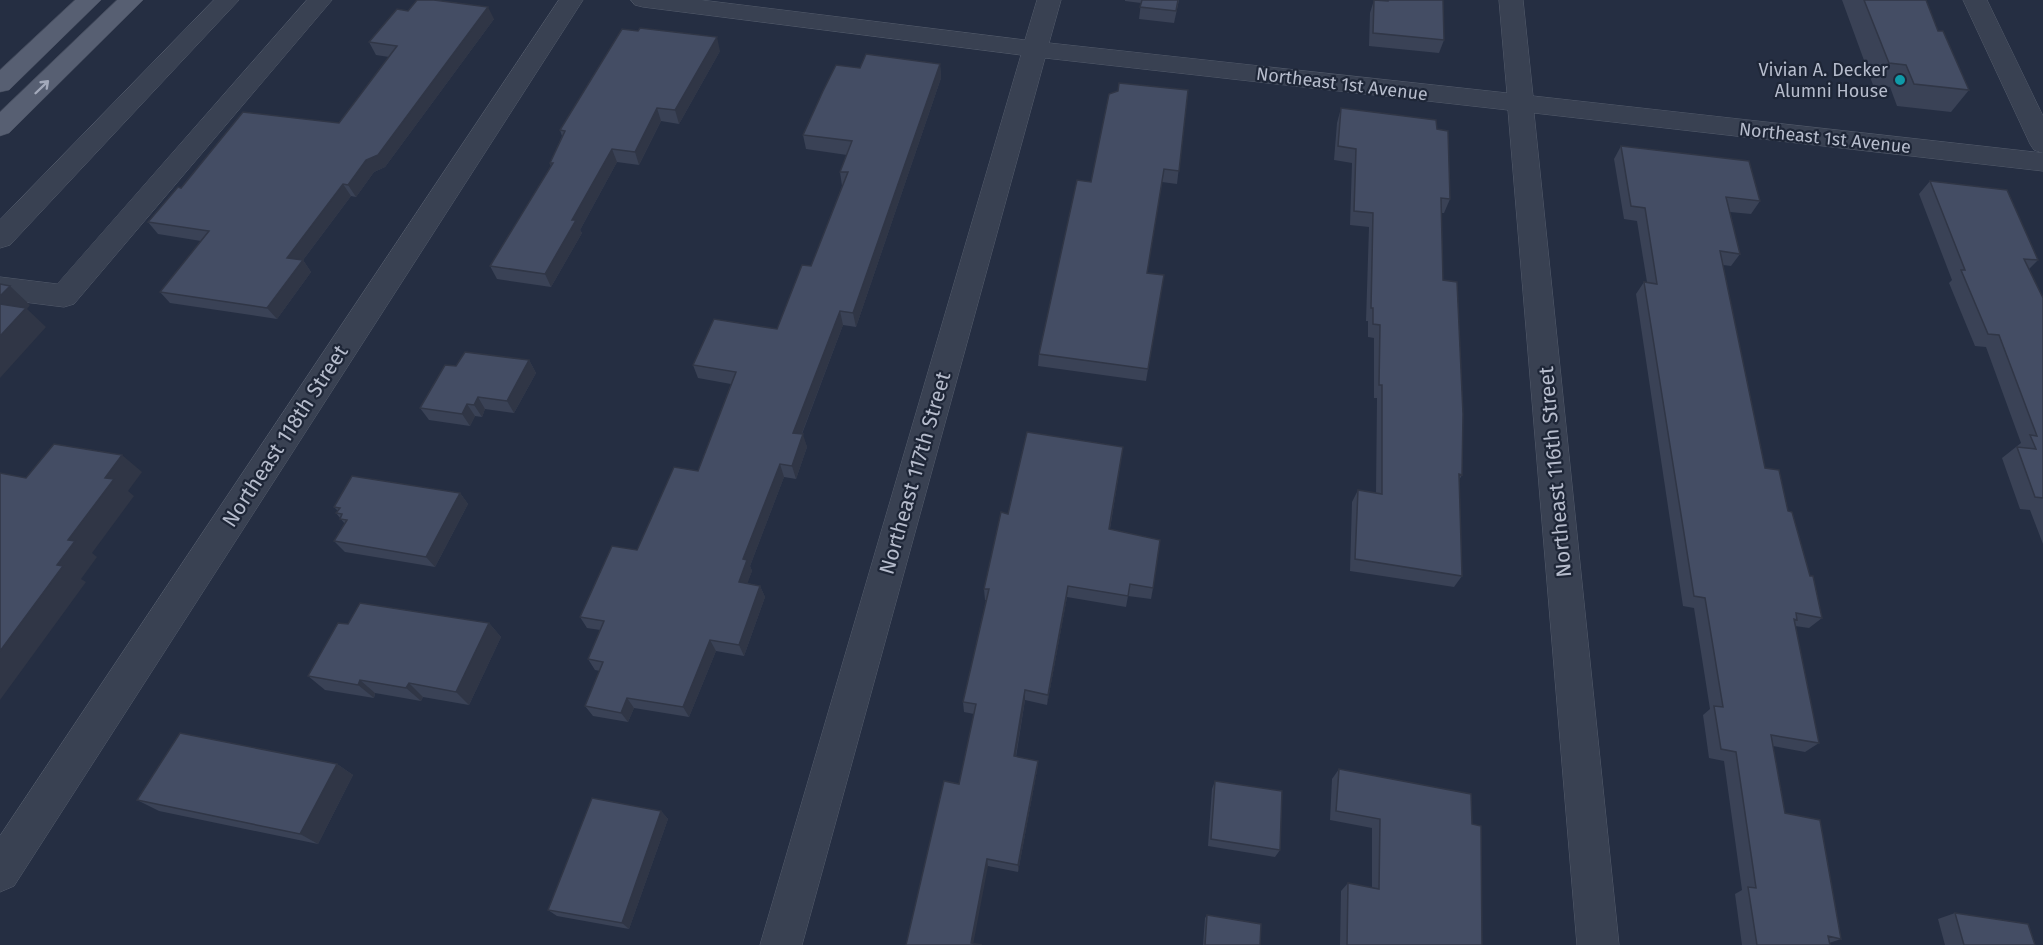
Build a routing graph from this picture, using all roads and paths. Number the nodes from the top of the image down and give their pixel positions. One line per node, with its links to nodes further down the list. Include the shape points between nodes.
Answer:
1 (89, 0): 11 (main road)
2 (131, 0): 13 (main road, one-way to 2)
3 (227, 0): 16 (street)
4 (320, 0): 17 (street, via 64,296)
5 (571, 0): 18 (street, Northeast 118th Street)
6 (642, 0): 10 (street, Northeast 1st Avenue)
7 (1049, 0): 10 (street, Northeast 117th Street)
8 (1511, 0): 12 (street, Northeast 116th Street)
9 (1975, 0): 14 (street)
10 (1036, 48): 12 (street, Northeast 1st Avenue); 19 (street, Northeast 117th Street)
11 (0, 84)
12 (1521, 105): 15 (street, Northeast 1st Avenue); 20 (street, Northeast 116th Street)
13 (0, 127)
14 (2043, 144)
15 (2043, 162)
16 (0, 238)
17 (0, 288)
18 (0, 872)
19 (781, 945)
20 (1598, 945)

